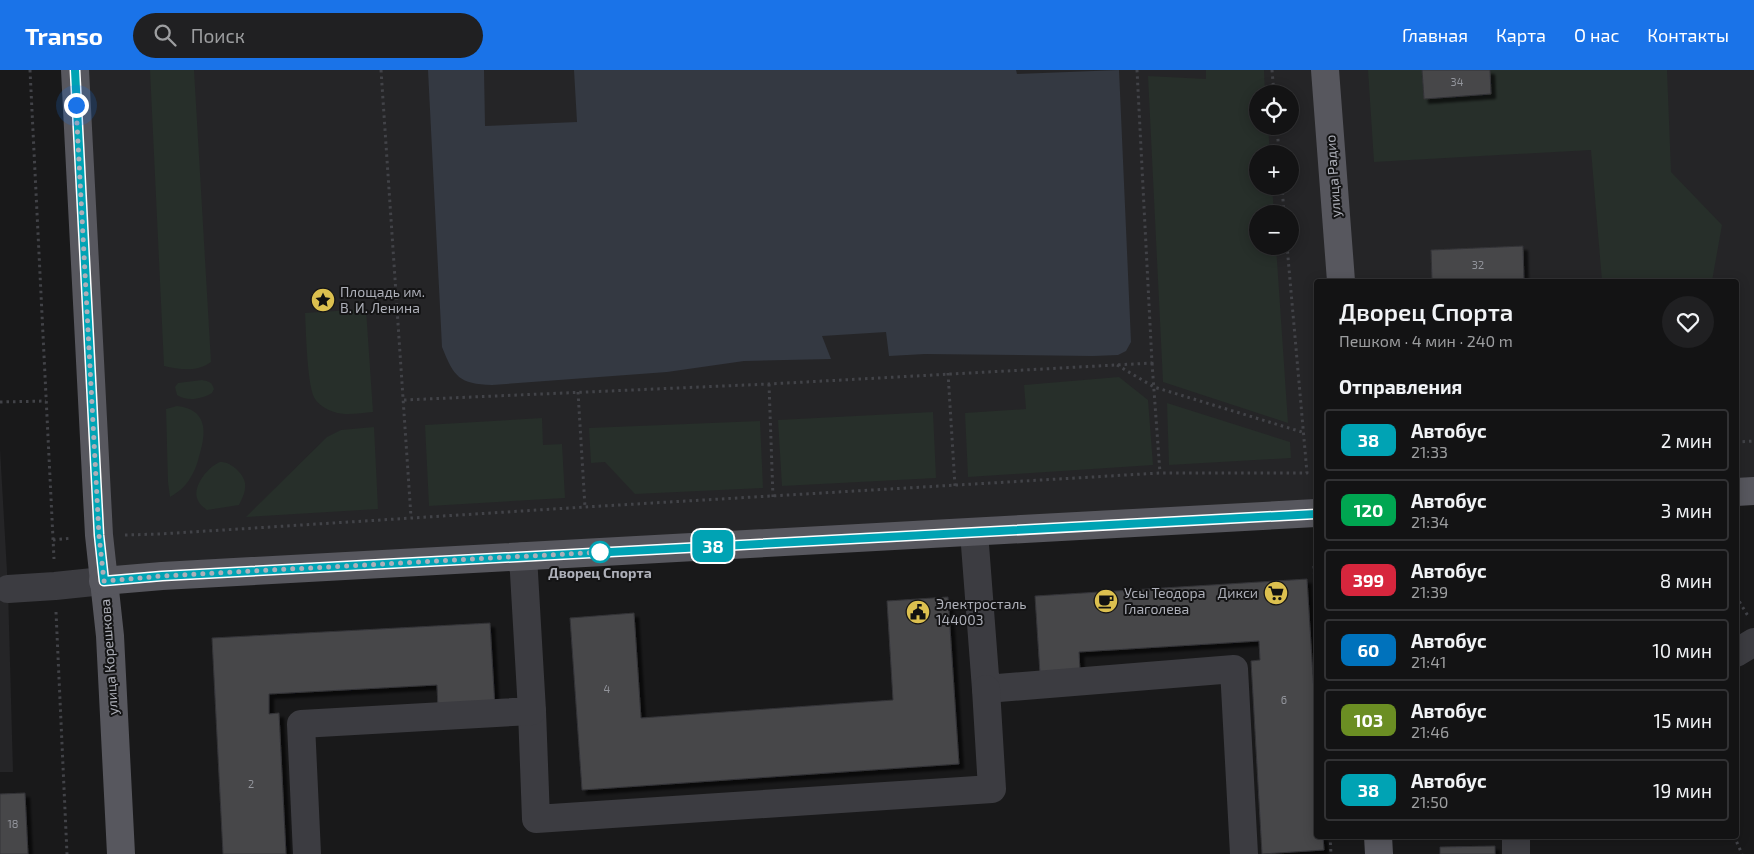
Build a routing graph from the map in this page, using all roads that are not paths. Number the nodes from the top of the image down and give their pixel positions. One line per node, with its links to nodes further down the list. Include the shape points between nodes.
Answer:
1 (75, 70): 9 (main road, улица Корешкова)
2 (1325, 70): 3 (main road, улица Радио)
3 (1341, 279)
4 (1754, 491): 5 (main road)
5 (1739, 492)
6 (1314, 514): 7 (main road)
7 (974, 532): 8 (main road); 13 (lane)
8 (524, 556): 9 (main road); 14 (lane)
9 (104, 581): 10 (lane); 17 (main road, улица Корешкова, via 110,636)
10 (8, 589)
11 (1752, 631): 12 (lane)
12 (1739, 649)
13 (986, 689): 14 (lane, via 992,789 536,819); 19 (lane, via 1234,670)
14 (532, 710): 18 (lane, via 300,724)
15 (1378, 839): 20 (main road)
16 (1516, 839): 21 (lane)
17 (121, 854)
18 (307, 854)
19 (1244, 854)
20 (1379, 854)
21 (1516, 854)

